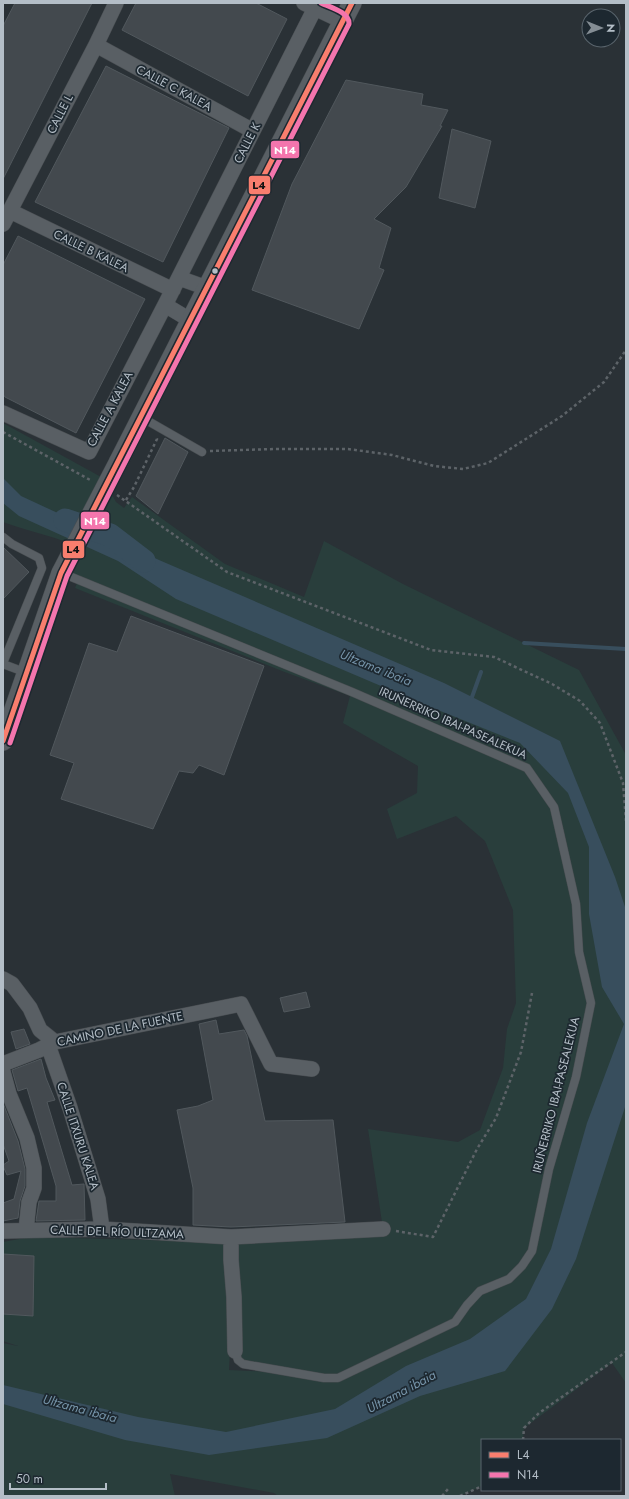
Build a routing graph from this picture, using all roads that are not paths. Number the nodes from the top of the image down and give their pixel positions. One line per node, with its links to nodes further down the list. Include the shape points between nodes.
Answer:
1 (116, 3): 5 (street, CALLE L)
2 (352, 3): 4 (street)
3 (310, 6): 4 (street); 6 (street, CALLE K)
4 (342, 21): 9 (street)
5 (96, 45): 6 (street, CALLE C KALEA); 7 (street, CALLE L)
6 (253, 131): 8 (street, CALLE K)
7 (6, 218): 8 (street, CALLE B KALEA)
8 (176, 284): 9 (street); 10 (street, CALLE K)
9 (206, 288): 11 (street)
10 (165, 305): 11 (street); 12 (street, CALLE A KALEA, via 89,452)
11 (190, 320): 13 (street)
12 (3, 413)
13 (141, 417): 14 (lane); 16 (street, bridge)
14 (202, 452)
15 (3, 537): 17 (lane, via 39,558 42,568)
16 (65, 574): 18 (street); 30 (lane, IRUÑERRIKO IBAI-PASEALEKUA, via 352,692 527,768 554,807 568,862 576,904 578,952 591,1003 576,1077 549,1169 532,1251 522,1266 509,1279 480,1291 455,1322 338,1378 324,1378 244,1364 238,1360)
17 (3, 664): 18 (lane)
18 (27, 673): 19 (street)
19 (3, 741)
20 (3, 978): 21 (street, via 12,984 30,1008 40,1030)
21 (51, 1043): 22 (street, CAMINO DE LA FUENTE); 23 (street, CAMINO DE LA FUENTE, via 241,1004 271,1064); 25 (street, CALLE ITXURU KALEA, via 98,1199)
22 (3, 1064)
23 (312, 1069)
24 (3, 1072): 27 (street, via 27,1138 34,1168 34,1188 29,1202)
25 (102, 1229): 27 (street, CALLE DEL RÍO ULTZAMA); 29 (street, CALLE DEL RÍO ULTZAMA)
26 (383, 1229): 29 (street, CALLE DEL RÍO ULTZAMA)
27 (26, 1230): 28 (street, CALLE DEL RÍO ULTZAMA)
28 (3, 1231)
29 (231, 1237): 30 (street)
30 (235, 1351)

